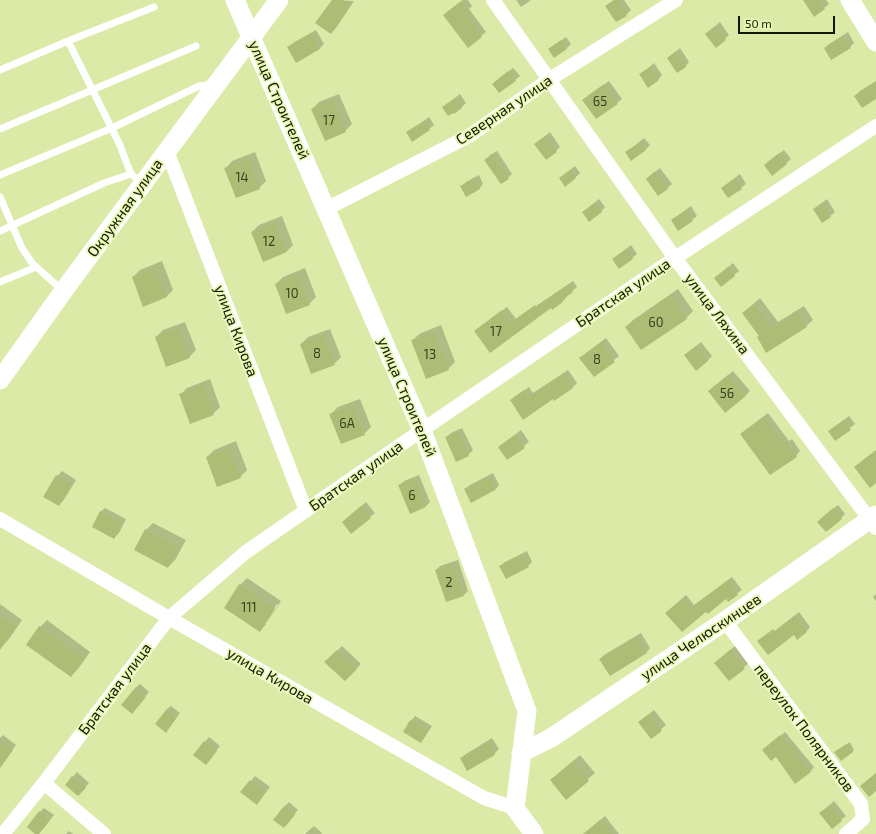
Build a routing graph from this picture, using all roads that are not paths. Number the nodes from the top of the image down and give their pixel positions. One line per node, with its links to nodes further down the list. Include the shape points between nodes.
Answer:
1 (235, 0): 7 (street, улица Строителей)
2 (279, 0): 7 (street, Окружная улица)
3 (493, 0): 12 (street, улица Ляхина)
4 (676, 0): 12 (street, Северная улица)
5 (850, 0): 9 (street)
6 (154, 7): 8 (lane)
7 (251, 37): 13 (street, Окружная улица); 22 (street, улица Строителей)
8 (68, 41): 11 (lane); 14 (lane)
9 (876, 42)
10 (196, 46): 14 (lane)
11 (0, 70)
12 (550, 79): 22 (street, Северная улица, via 469,136); 25 (street, улица Ляхина)
13 (216, 84): 16 (lane, via 200,86); 18 (street, Окружная улица)
14 (93, 90): 16 (lane); 17 (lane)
15 (876, 126): 25 (street, Братская улица)
16 (112, 128): 19 (lane); 20 (lane)
17 (0, 129)
18 (167, 151): 20 (street, Окружная улица); 31 (street, улица Кирова)
19 (0, 175)
20 (137, 178): 23 (lane, via 104,183); 28 (street, Окружная улица)
21 (0, 197): 23 (lane)
22 (326, 208): 30 (street, улица Строителей)
23 (12, 226): 24 (lane); 26 (lane, via 22,248)
24 (0, 231)
25 (675, 258): 30 (street, Братская улица); 33 (street, улица Ляхина)
26 (36, 267): 27 (lane); 28 (lane)
27 (0, 282)
28 (63, 292): 29 (street, Окружная улица)
29 (5, 370)
30 (422, 430): 31 (street, Братская улица); 36 (street, улица Строителей, via 527,711)
31 (306, 511): 34 (street, Братская улица, via 246,552)
32 (0, 519): 34 (street, улица Кирова)
33 (874, 521): 35 (street, улица Челюскинцев)
34 (169, 618): 37 (street, Братская улица); 38 (street, улица Кирова, via 484,798)
35 (725, 621): 36 (street, улица Челюскинцев, via 551,738); 42 (street, переулок Полярников, via 861,804 863,819)
36 (522, 754): 38 (street, улица Строителей)
37 (44, 783): 39 (street, Братская улица); 40 (street)
38 (515, 808): 41 (street)
39 (2, 834)
40 (104, 834)
41 (534, 834)
42 (846, 834)

